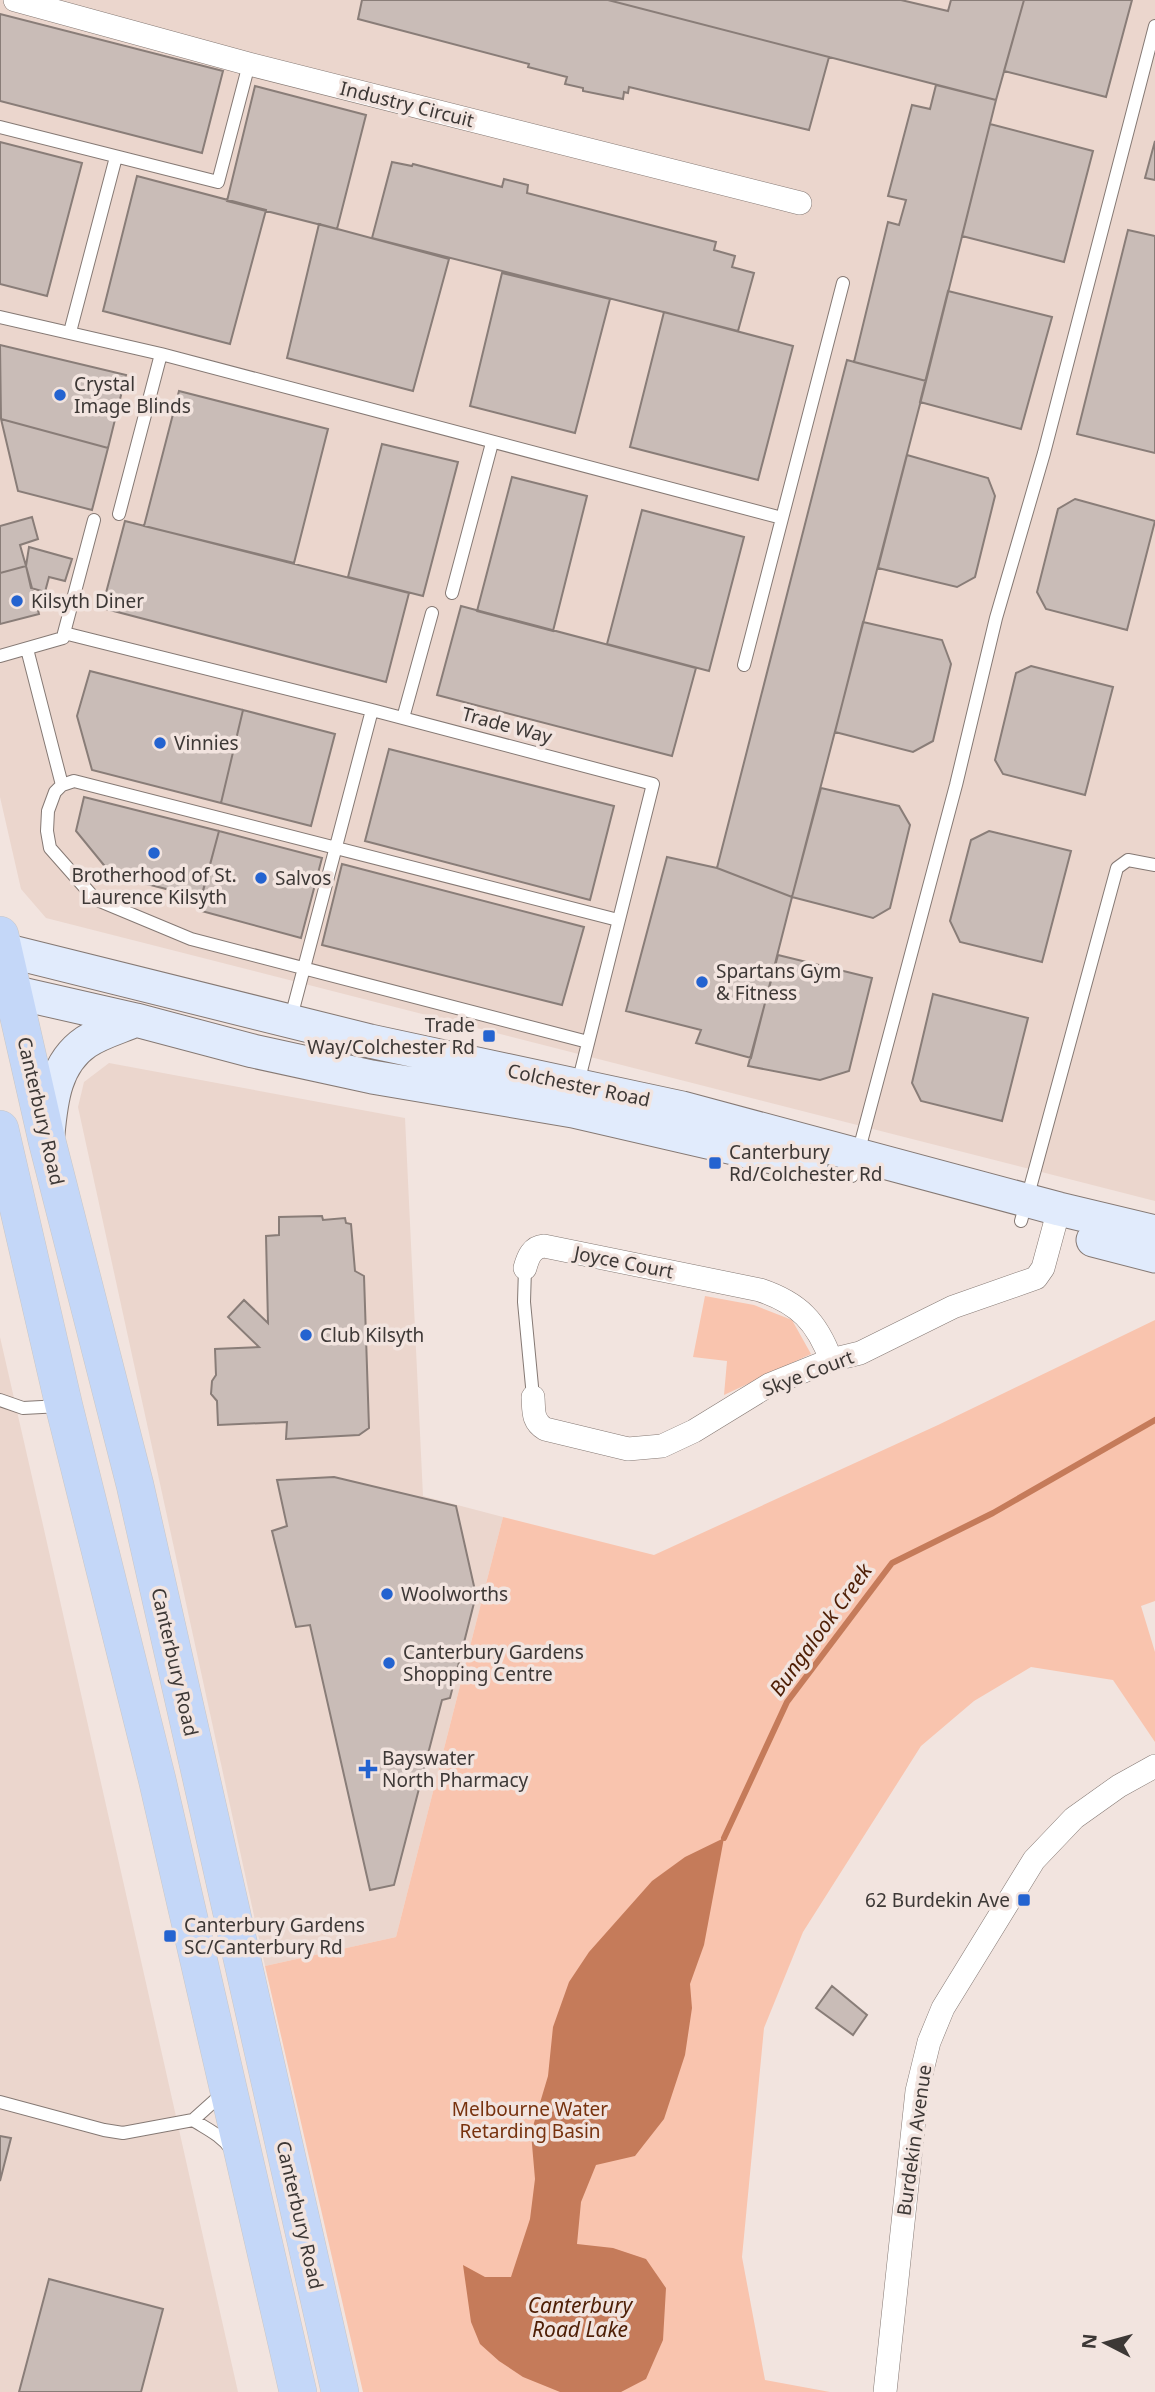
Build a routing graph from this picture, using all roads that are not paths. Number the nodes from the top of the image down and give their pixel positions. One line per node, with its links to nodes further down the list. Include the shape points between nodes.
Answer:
1 (15, 0): 3 (street, Industry Circuit)
2 (1155, 26): 36 (lane)
3 (248, 64): 5 (lane, via 218,182); 6 (street, Industry Circuit)
4 (0, 127): 5 (lane)
5 (116, 157): 9 (lane)
6 (800, 204)
7 (843, 283): 13 (lane)
8 (0, 317): 9 (lane)
9 (70, 332): 10 (lane)
10 (161, 354): 11 (lane); 12 (lane)
11 (492, 443): 13 (lane); 15 (lane)
12 (119, 514)
13 (782, 518): 20 (lane)
14 (94, 520): 17 (lane)
15 (452, 593)
16 (432, 613): 22 (lane)
17 (64, 633): 18 (lane, via 63,638); 21 (lane, Trade Way)
18 (27, 649): 19 (lane); 23 (lane)
19 (0, 656)
20 (744, 665)
21 (372, 710): 22 (lane, Trade Way); 24 (lane)
22 (403, 718): 26 (lane, Trade Way, via 653,784)
23 (62, 785): 24 (lane, via 74,780); 28 (lane, via 48,811 50,848 95,899 191,939)
24 (336, 847): 26 (lane); 28 (lane)
25 (1155, 865): 37 (lane, via 1128,860 1117,868)
26 (618, 920): 32 (lane, Trade Way)
27 (1, 945): 29 (main road, Canterbury Road); 31 (main road, Colchester Road)
28 (304, 970): 31 (lane); 32 (lane)
29 (7, 991): 30 (main road, Colchester Road); 35 (main road, Canterbury Road)
30 (136, 1020): 33 (main road, Colchester Road, via 372,1077); 35 (main road, via 87,1042 69,1060 51,1100)
31 (290, 1021): 33 (main road, Colchester Road)
32 (588, 1042): 33 (lane, Trade Way)
33 (575, 1098): 36 (main road, Colchester Road, via 682,1108)
34 (0, 1129): 46 (main road)
35 (47, 1142): 43 (main road, Canterbury Road)
36 (854, 1166): 37 (main road, Colchester Road)
37 (1024, 1211): 38 (main road, Colchester Road)
38 (1056, 1219): 39 (main road, Colchester Road); 40 (main road, Colchester Road); 42 (street, Skye Court, via 1036,1278 953,1307 860,1353)
39 (1155, 1232)
40 (1155, 1256)
41 (532, 1258): 42 (street, Joyce Court, via 740,1284 780,1297 806,1315); 44 (lane, Joyce Court, via 525,1314)
42 (831, 1360): 44 (street, Skye Court, via 769,1385 694,1431 646,1449 608,1446 545,1429 534,1417)
43 (113, 1393): 46 (main road); 47 (main road, Canterbury Road)
44 (533, 1397)
45 (0, 1400): 46 (lane)
46 (69, 1422): 47 (main road); 50 (main road)
47 (121, 1428): 49 (main road, Canterbury Road)
48 (1155, 1766): 57 (street, Burdekin Avenue, via 1074,1818 1034,1860 943,2008 917,2091)
49 (199, 1772): 50 (street); 56 (main road, Canterbury Road)
50 (157, 1779): 51 (main road)
51 (228, 2081): 53 (lane, via 217,2100); 54 (main road)
52 (0, 2102): 53 (lane, via 123,2133)
53 (193, 2120): 54 (lane, via 225,2141)
54 (249, 2175): 55 (main road)
55 (298, 2392)
56 (340, 2392)
57 (885, 2392)

